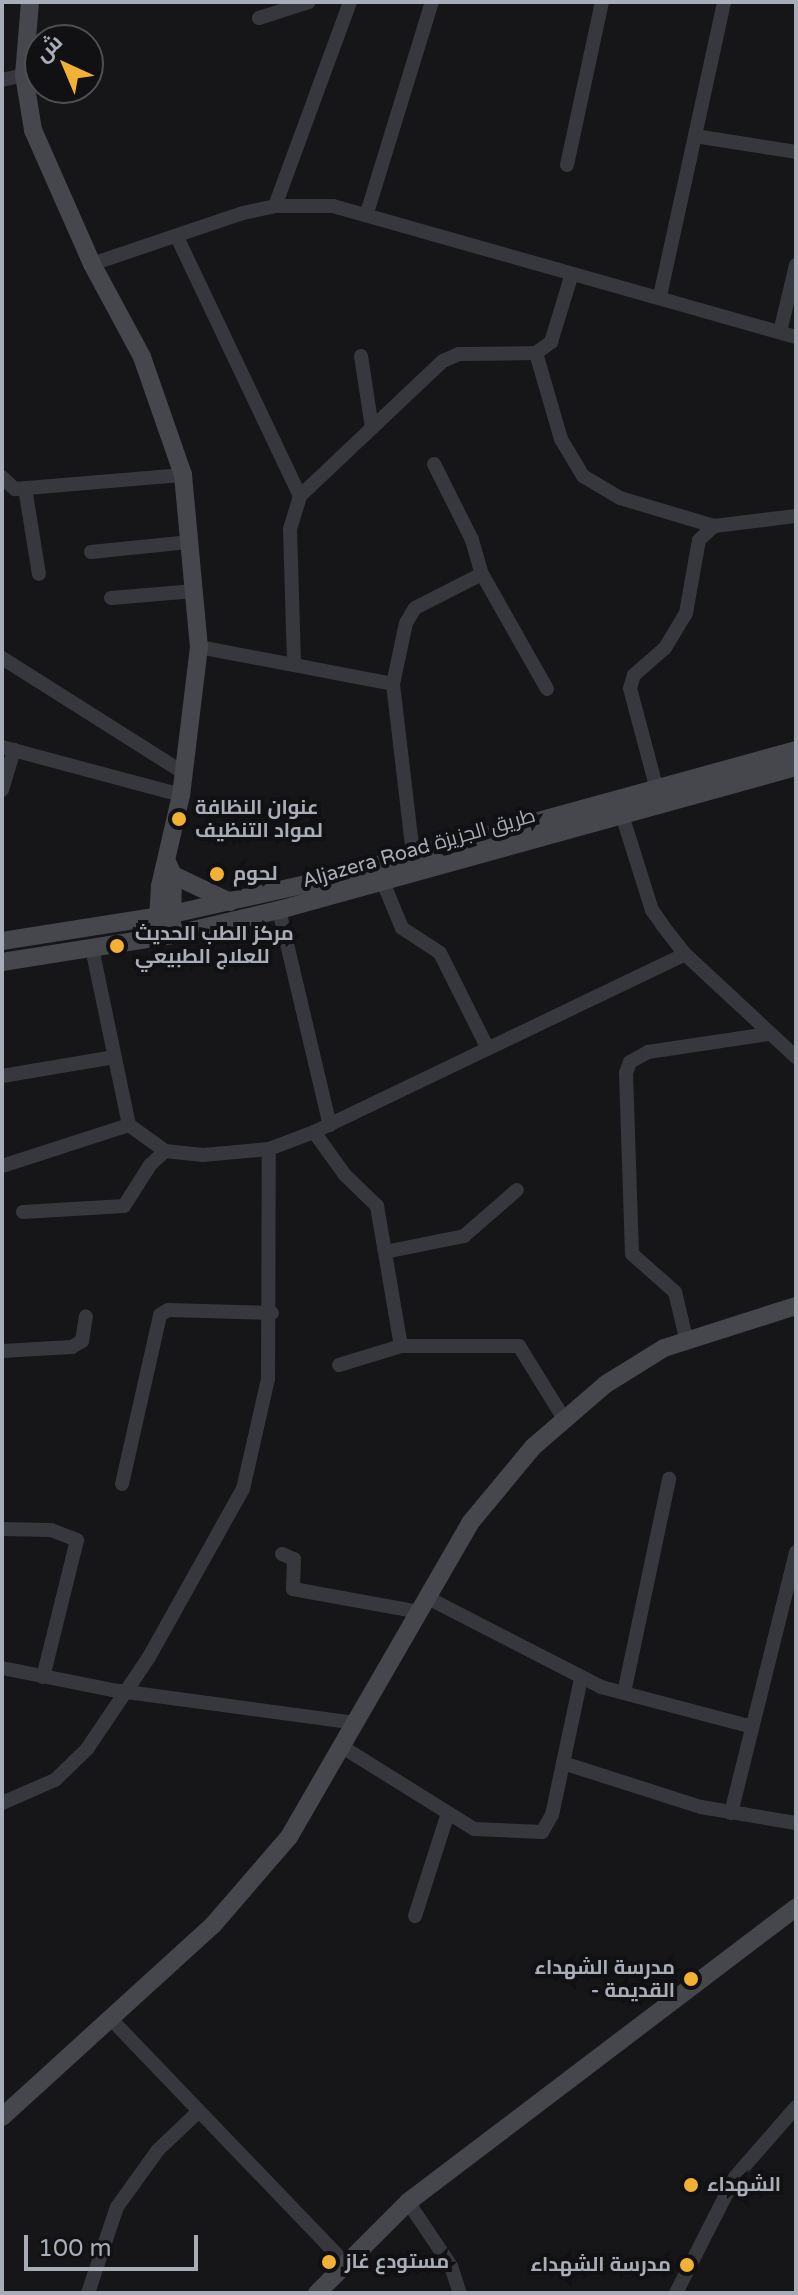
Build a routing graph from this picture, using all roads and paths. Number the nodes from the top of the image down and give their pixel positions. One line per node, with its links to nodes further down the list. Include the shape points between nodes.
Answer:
1 (30, 2): 8 (street)
2 (309, 2): 7 (street)
3 (350, 2): 15 (street)
4 (432, 2): 16 (street)
5 (602, 2): 14 (street)
6 (724, 2): 12 (street)
7 (259, 18)
8 (28, 24)
9 (24, 75): 10 (street)
10 (2, 80)
11 (31, 104): 18 (street, via 43,159)
12 (695, 136): 13 (street); 21 (street)
13 (796, 152)
14 (567, 165)
15 (275, 206): 16 (street, via 310,203); 17 (street)
16 (367, 213): 20 (street)
17 (177, 237): 18 (street); 31 (street)
18 (92, 264): 28 (street, via 151,377)
19 (796, 265): 22 (street)
20 (571, 277): 21 (street); 24 (street, via 551,342)
21 (660, 296): 22 (street)
22 (780, 332): 23 (street)
23 (796, 337)
24 (536, 353): 26 (street, via 459,354 443,361); 33 (street, via 561,439 583,476 620,498)
25 (361, 356): 26 (street)
26 (372, 428): 31 (street)
27 (434, 464): 37 (street, via 472,540)
28 (183, 475): 30 (street); 34 (street)
29 (2, 477): 30 (street, via 7,486)
30 (25, 488): 36 (street)
31 (300, 496): 42 (street, via 290,529)
32 (796, 516): 33 (street)
33 (714, 526): 49 (street, via 699,540 682,621 665,648 634,675 630,688)
34 (190, 542): 35 (street); 38 (street)
35 (91, 552)
36 (39, 574)
37 (482, 574): 43 (street, via 415,608 406,623); 44 (street)
38 (195, 591): 39 (street); 40 (street)
39 (111, 598)
40 (199, 647): 42 (street); 48 (street)
41 (2, 658): 48 (street)
42 (294, 663): 43 (street)
43 (393, 684): 53 (street)
44 (547, 689)
45 (8, 748): 50 (street); 51 (street)
46 (796, 750): 49 (street, Aljazera Road طريق الجزيزة)
47 (796, 767): 52 (street, Aljazera Road طريق الجزيزة)
48 (184, 773): 51 (street)
49 (656, 786): 53 (street, Aljazera Road طريق الجزيزة)
50 (2, 790)
51 (181, 795): 54 (street)
52 (622, 815): 55 (street, Aljazera Road طريق الجزيزة); 63 (street, via 652,910)
53 (413, 854): 56 (street, Aljazera Road طريق الجزيزة)
54 (167, 875): 56 (street); 58 (street); 59 (street, via 148,905)
55 (383, 882): 57 (street, Aljazera Road طريق الجزيزة); 66 (street, via 402,928 440,953)
56 (230, 902): 58 (street, Aljazera Road طريق الجزيزة)
57 (279, 910): 60 (street, Aljazera Road طريق الجزيزة); 71 (street)
58 (164, 915): 59 (street, Aljazera Road طريق الجزيزة); 60 (street)
59 (122, 921): 61 (street, Aljazera Road طريق الجزيزة)
60 (164, 936): 62 (street, Aljazera Road طريق الجزيزة)
61 (2, 941)
62 (92, 948): 64 (street, Aljazera Road طريق الجزيزة); 67 (street)
63 (685, 954): 65 (street); 66 (street)
64 (2, 962)
65 (768, 1034): 68 (street); 82 (street, via 648,1052 630,1062 626,1073 632,1254 675,1292)
66 (488, 1049): 71 (street)
67 (114, 1057): 69 (street); 70 (street)
68 (796, 1057)
69 (2, 1076)
70 (129, 1125): 74 (street); 75 (street)
71 (330, 1125): 72 (street)
72 (314, 1132): 73 (street); 78 (street, via 345,1175 377,1206)
73 (269, 1149): 74 (street, via 234,1155); 80 (street)
74 (165, 1151): 77 (street, via 124,1206)
75 (2, 1166)
76 (517, 1190): 78 (street, via 464,1236)
77 (23, 1212)
78 (385, 1252): 83 (street)
79 (796, 1306): 82 (street)
80 (272, 1313): 88 (street, via 168,1310 160,1315); 96 (street, via 268,1379 243,1489)
81 (86, 1316): 84 (street, via 82,1341 72,1347)
82 (686, 1338): 86 (street, via 606,1384)
83 (401, 1346): 85 (street); 86 (street, via 519,1346)
84 (2, 1351)
85 (339, 1365)
86 (564, 1419): 92 (street, via 482,1505)
87 (669, 1479): 97 (street)
88 (122, 1484)
89 (2, 1529): 94 (street, via 51,1530 77,1540)
90 (796, 1552): 99 (street)
91 (282, 1554): 92 (street, via 294,1559 293,1589)
92 (422, 1605): 95 (street); 98 (street)
93 (2, 1668): 94 (street)
94 (43, 1677): 96 (street)
95 (581, 1678): 97 (street); 101 (street)
96 (127, 1693): 98 (street); 102 (street, via 65,1772)
97 (624, 1693): 99 (street)
98 (357, 1723): 100 (street)
99 (752, 1727): 104 (street)
100 (344, 1748): 103 (street); 108 (street, via 305,1814 250,1885)
101 (563, 1763): 103 (street, via 552,1815 542,1832 474,1829); 104 (street)
102 (2, 1803)
103 (448, 1813): 107 (street)
104 (731, 1813): 105 (street)
105 (796, 1823)
106 (796, 1907): 112 (street)
107 (415, 1916)
108 (109, 2017): 110 (street); 111 (street)
109 (796, 2107): 117 (street, via 735,2177)
110 (198, 2112): 113 (street); 114 (street, via 158,2150 123,2198)
111 (2, 2117)
112 (408, 2202): 113 (street); 116 (street, via 451,2266)
113 (344, 2262): 115 (street)
114 (88, 2293)
115 (317, 2293)
116 (460, 2293)
117 (676, 2293)

